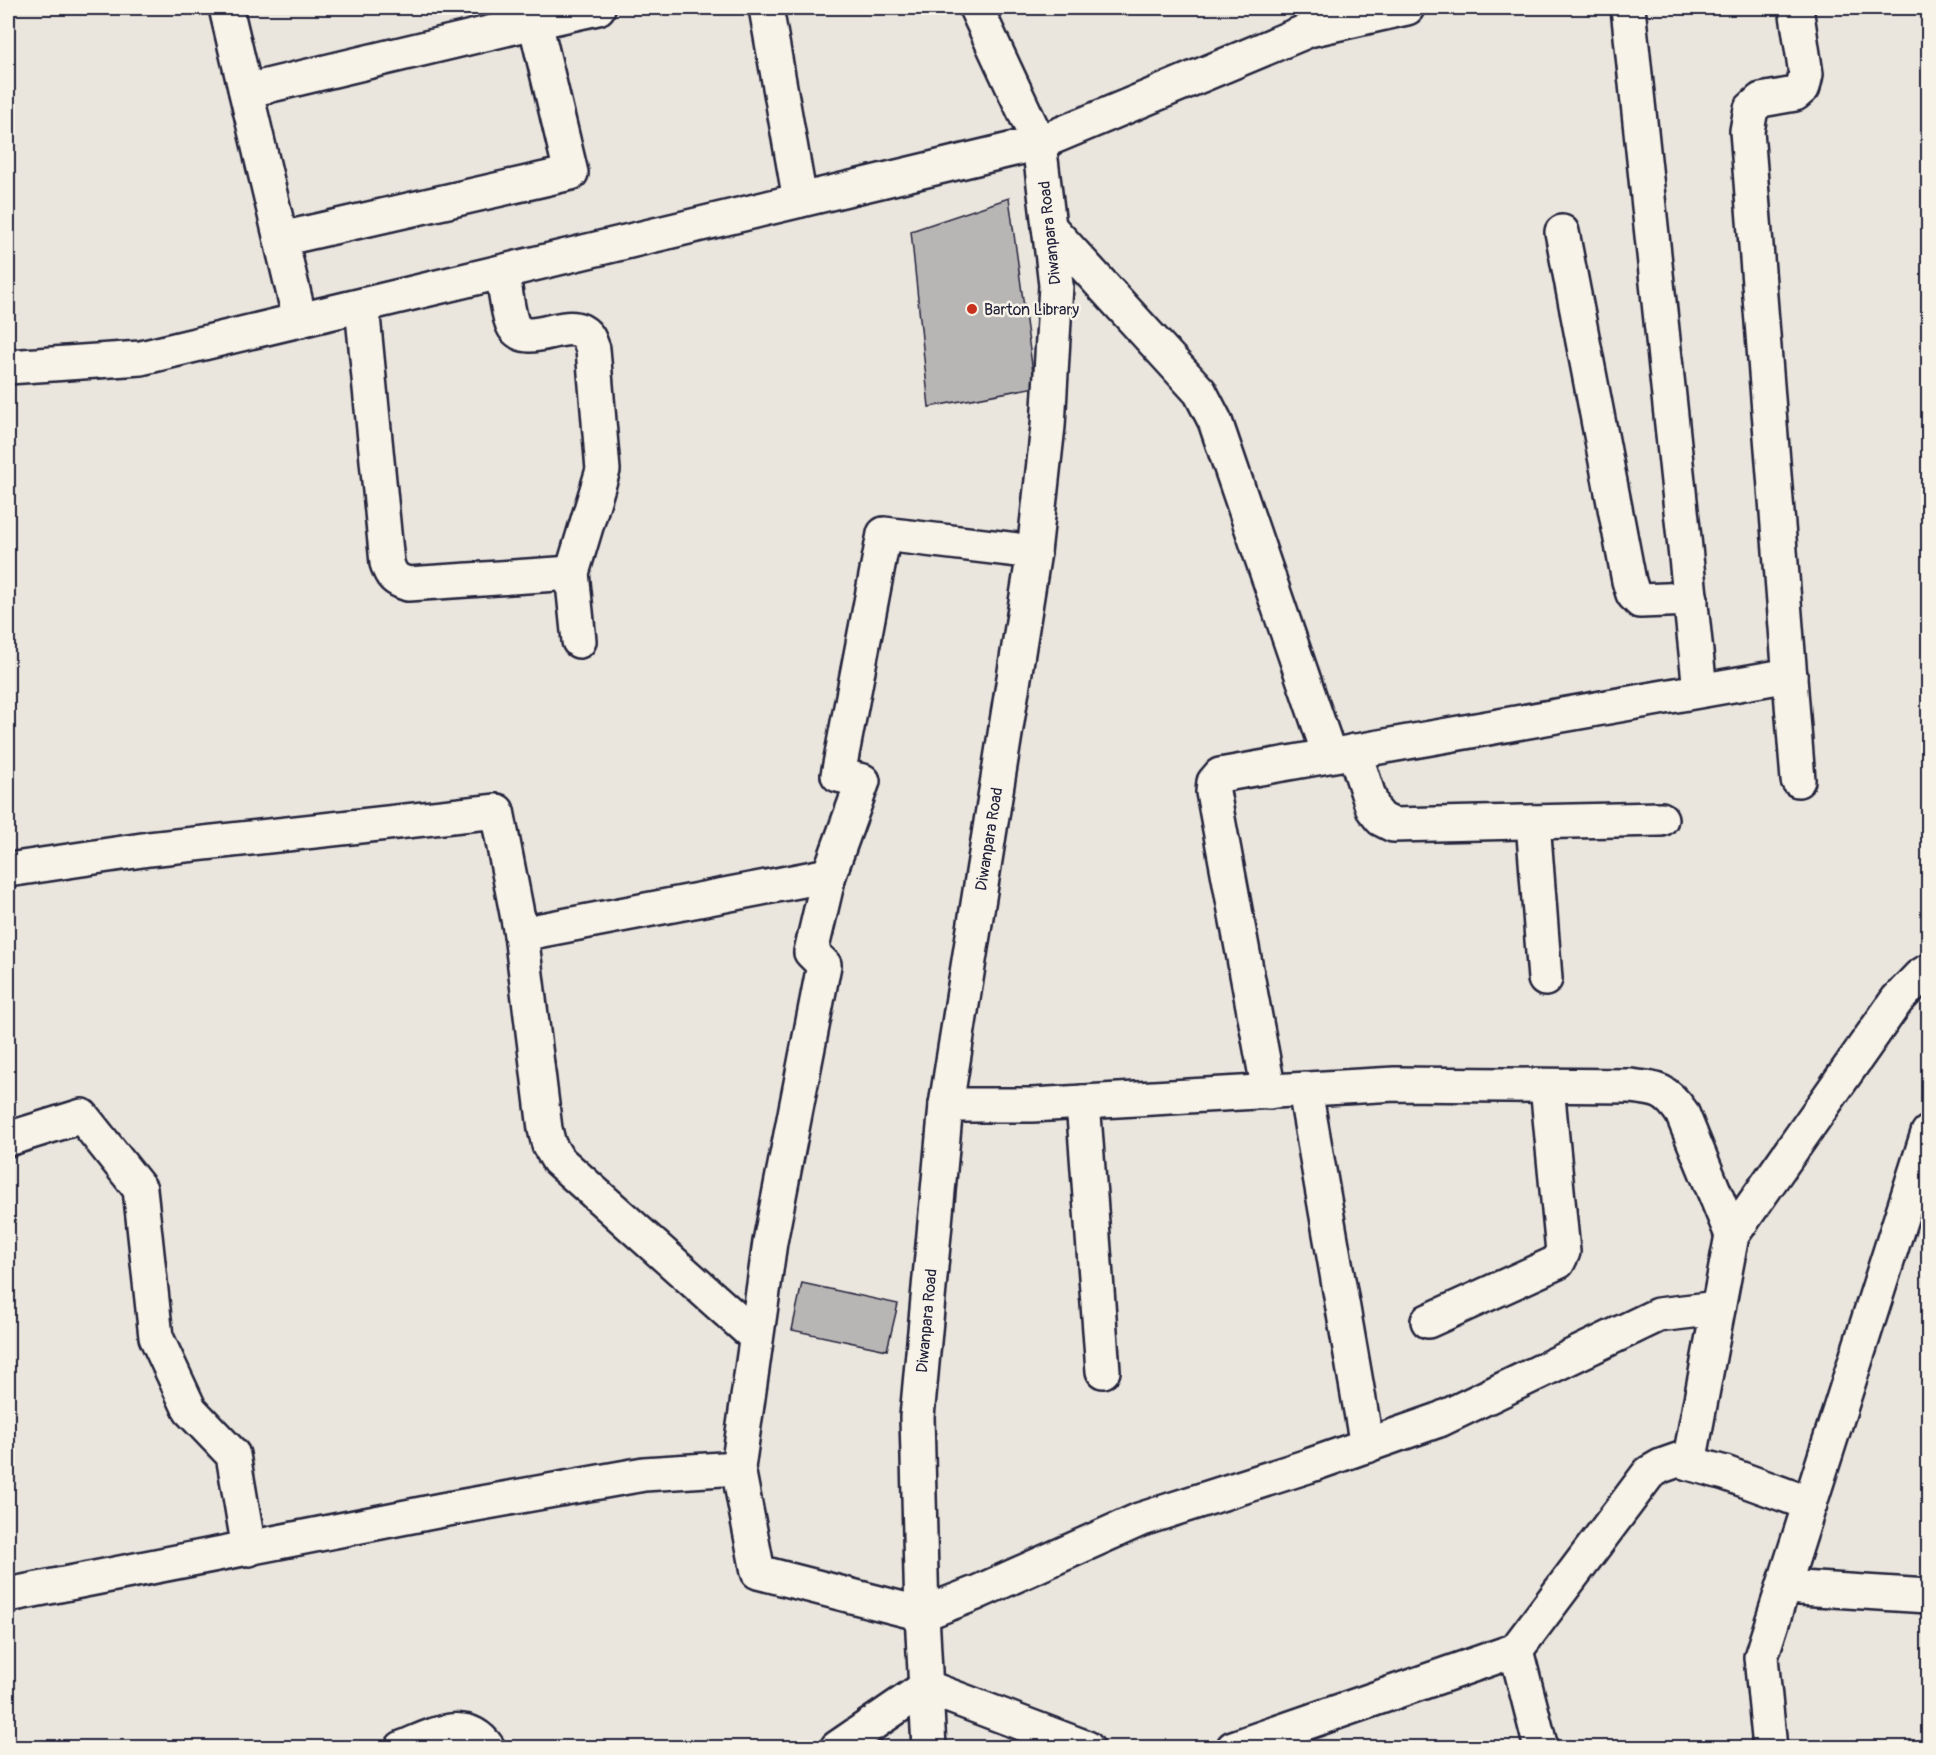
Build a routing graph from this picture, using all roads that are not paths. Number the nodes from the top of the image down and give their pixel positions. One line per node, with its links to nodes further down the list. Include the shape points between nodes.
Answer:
1 (226, 8): 9 (street)
2 (598, 8): 8 (street)
3 (766, 8): 11 (street)
4 (976, 8): 10 (street, Diwanpara Road)
5 (1407, 8): 10 (street, via 1309,30)
6 (1628, 8): 21 (street)
7 (1796, 8): 23 (street, via 1806,74 1803,87 1795,94 1761,100 1751,109 1748,131)
8 (536, 22): 9 (street); 14 (street, via 572,173)
9 (246, 91): 14 (street)
10 (1039, 143): 11 (street); 12 (street, Diwanpara Road)
11 (800, 200): 15 (street)
12 (1049, 226): 19 (street, Diwanpara Road, via 1056,285 1048,426); 25 (street, via 1200,392 1215,421)
13 (1563, 232): 21 (street, via 1633,594 1640,601)
14 (281, 239): 17 (street)
15 (502, 272): 16 (street); 20 (street, via 514,328 531,335 579,330 588,337 593,349 603,470)
16 (362, 306): 17 (street); 20 (street, via 390,574 408,584)
17 (300, 320): 18 (street, via 141,358)
18 (8, 367)
19 (1034, 552): 30 (street, via 884,534 838,775 863,781); 38 (street, Diwanpara Road)
20 (572, 573): 22 (street)
21 (1691, 599): 24 (street)
22 (579, 641)
23 (1790, 675): 24 (street); 26 (street)
24 (1701, 690): 25 (street)
25 (1342, 752): 28 (street, via 1373,809 1393,825); 36 (street, via 1234,771 1220,775 1214,782)
26 (1798, 780)
27 (1661, 819): 28 (street)
28 (1533, 822): 33 (street)
29 (8, 870): 31 (street, via 149,849 497,812)
30 (829, 875): 31 (street); 45 (street, via 811,952 824,965 770,1242)
31 (521, 934): 45 (street, via 549,1145 558,1160)
32 (1929, 971): 42 (street, via 1897,1000)
33 (1545, 979)
34 (1547, 1086): 35 (street, via 1395,1084); 42 (street, via 1654,1088 1672,1098 1682,1113); 44 (street, via 1563,1252 1558,1262)
35 (1305, 1090): 36 (street); 47 (street)
36 (1269, 1092): 37 (street)
37 (1083, 1102): 38 (street); 46 (street)
38 (946, 1105): 55 (street, Diwanpara Road, via 917,1417)
39 (1929, 1133): 41 (street)
40 (8, 1139): 51 (street, via 82,1116 140,1189 156,1337 190,1410 233,1455)
41 (1923, 1165): 50 (street)
42 (1732, 1235): 43 (street)
43 (1718, 1308): 47 (street, via 1658,1315 1439,1420); 48 (street)
44 (1428, 1322)
45 (756, 1337): 49 (street)
46 (1103, 1371)
47 (1367, 1446): 55 (street, via 1139,1520)
48 (1689, 1463): 50 (street); 56 (street, via 1678,1460 1649,1473)
49 (738, 1467): 51 (street, via 644,1474); 55 (street, via 758,1572)
50 (1810, 1504): 52 (street)
51 (249, 1549): 53 (street)
52 (1784, 1587): 54 (street); 67 (street, via 1761,1657)
53 (8, 1595)
54 (1929, 1596)
55 (922, 1614): 57 (street, Diwanpara Road)
56 (1515, 1650): 65 (street); 66 (street)
57 (926, 1687): 58 (street); 61 (street); 62 (street, Diwanpara Road)
58 (1024, 1724): 63 (street); 64 (street)
59 (402, 1748): 60 (street, via 461,1729 473,1733)
60 (488, 1748)
61 (837, 1748)
62 (929, 1748)
63 (1054, 1748)
64 (1087, 1748)
65 (1233, 1748)
66 (1541, 1748)
67 (1770, 1748)

